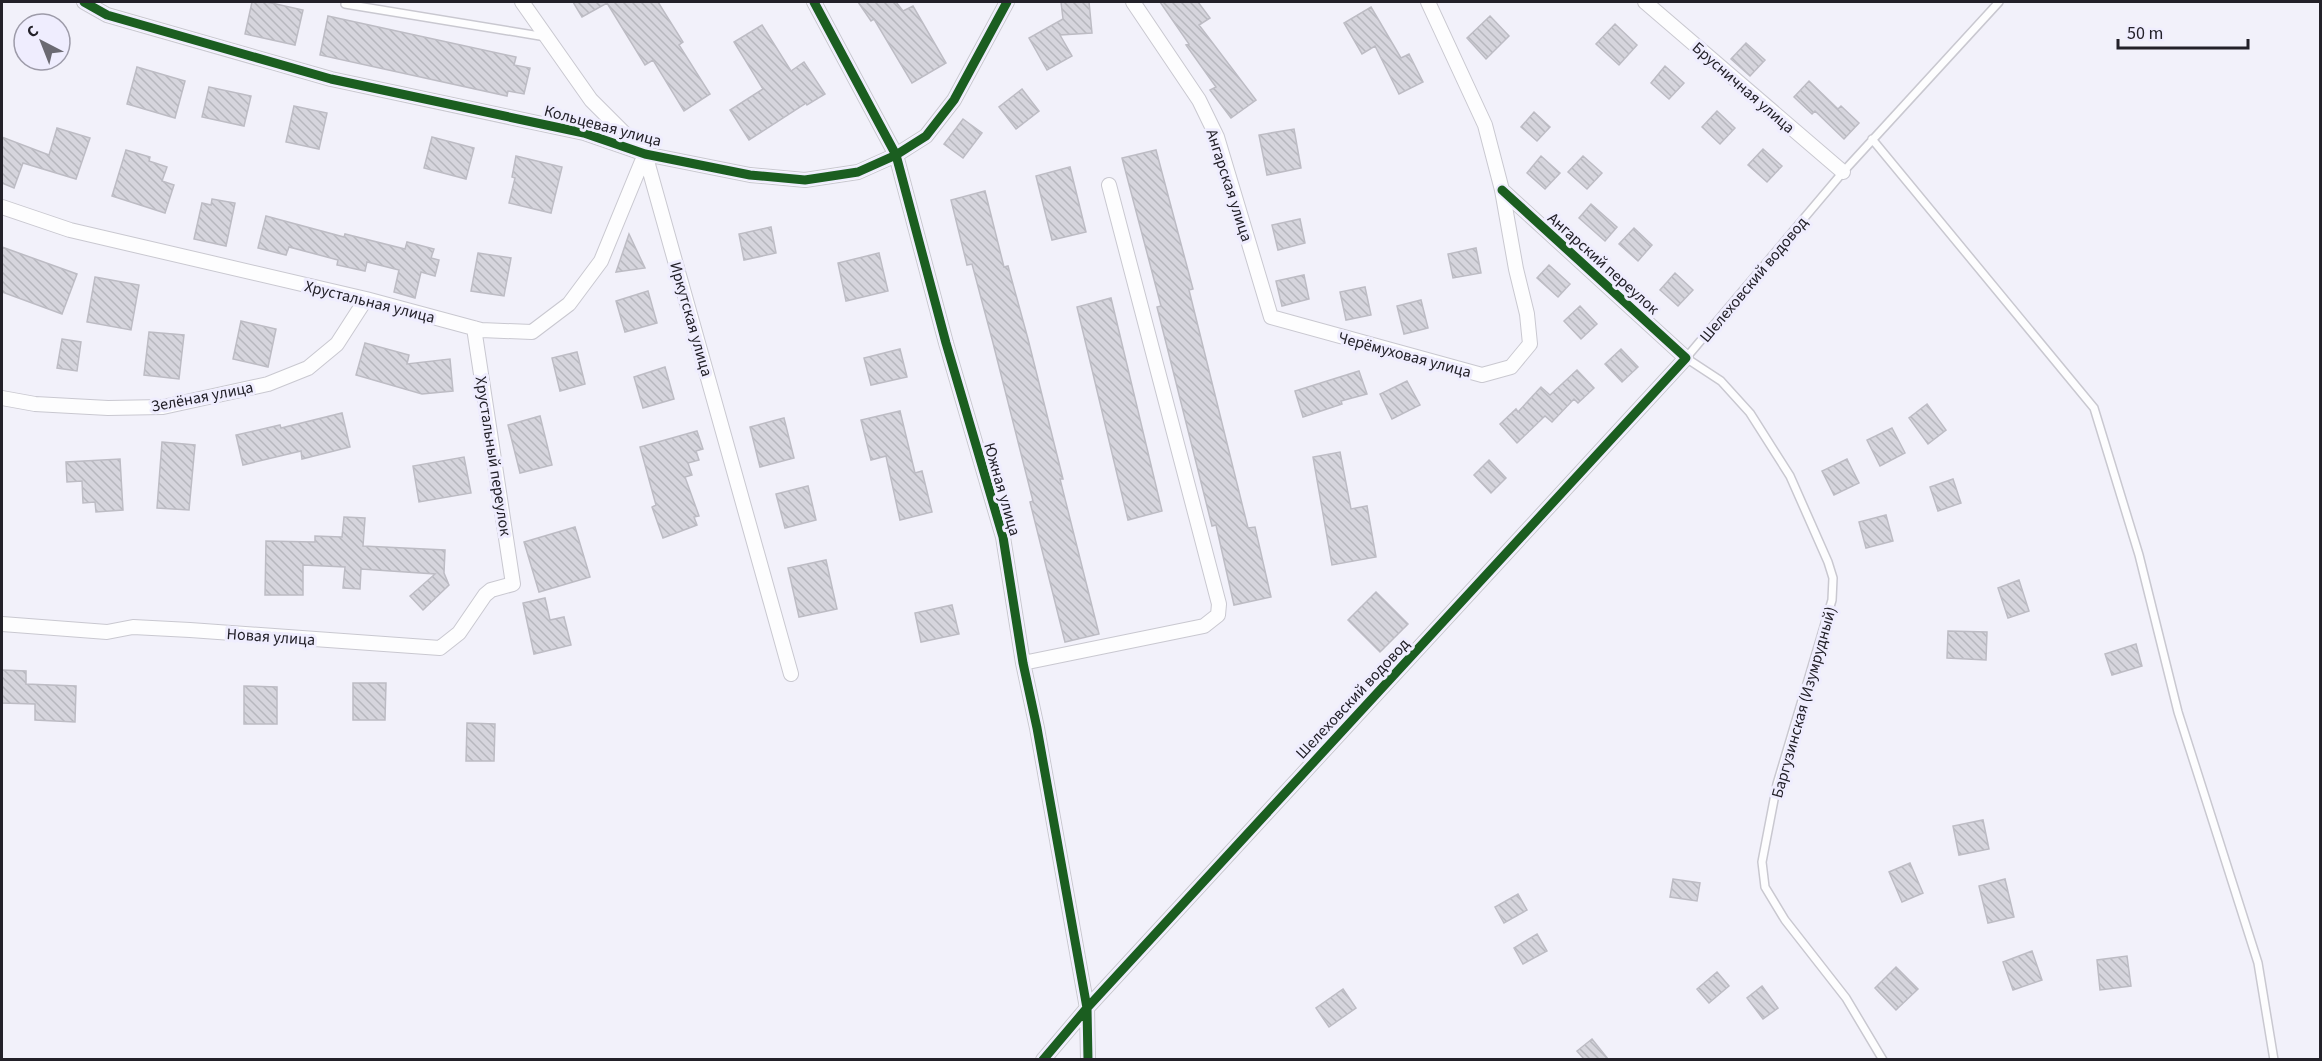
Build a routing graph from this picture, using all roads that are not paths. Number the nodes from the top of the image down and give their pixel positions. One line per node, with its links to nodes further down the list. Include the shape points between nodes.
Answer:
1 (84, 2): 12 (street, Кольцевая улица, via 107,15 331,78 584,133)
2 (522, 2): 10 (street, Иркутская улица)
3 (814, 2): 13 (street, Южная улица)
4 (1007, 2): 13 (street, Кольцевая улица, via 954,100 926,136)
5 (1133, 2): 19 (street, Ангарская улица, via 1199,100 1217,137)
6 (1428, 2): 16 (street, Черёмуховая улица, via 1485,125)
7 (1645, 2): 14 (street, Брусничная улица)
8 (1999, 2): 11 (lane, Шелеховский водовод)
9 (345, 4): 10 (lane)
10 (549, 37): 12 (street, Иркутская улица, via 591,100)
11 (1872, 139): 14 (lane, Шелеховский водовод); 31 (lane, via 2094,408 2139,555 2178,712 2258,963)
12 (645, 154): 13 (street, Кольцевая улица, via 750,175 806,180 858,172); 20 (street, Хрустальная улица, via 601,261 569,304 532,332); 26 (street, Иркутская улица)
13 (896, 155): 25 (street, Южная улица, via 1003,537)
14 (1843, 172): 21 (lane, Шелеховский водовод)
15 (1109, 185): 25 (street, via 1216,592 1218,615 1204,626)
16 (1502, 190): 19 (street, Черёмуховая улица, via 1530,344 1511,368 1482,375); 21 (street, Ангарский переулок)
17 (2, 207): 18 (street, Хрустальная улица, via 70,230)
18 (366, 299): 20 (street, Хрустальная улица); 22 (street, Зелёная улица, via 338,344 308,368 268,384 163,407 46,405)
19 (1271, 317)
20 (474, 328): 23 (street, Хрустальный переулок)
21 (1686, 358): 27 (street, Шелеховский водовод); 30 (lane, Баргузинская (Изумрудный), via 1721,381 1750,413 1790,476 1833,578 1832,600 1777,784 1762,862 1764,887 1846,998)
22 (2, 398)
23 (513, 584): 24 (street, Новая улица, via 484,596 459,633 440,648 190,630 133,627 107,632)
24 (2, 624)
25 (1023, 663): 27 (street, Южная улица)
26 (791, 674)
27 (1087, 1008): 28 (street, Шелеховский водовод); 29 (street, Южная улица)
28 (1043, 1059)
29 (1088, 1059)
30 (1883, 1059)
31 (2274, 1059)

